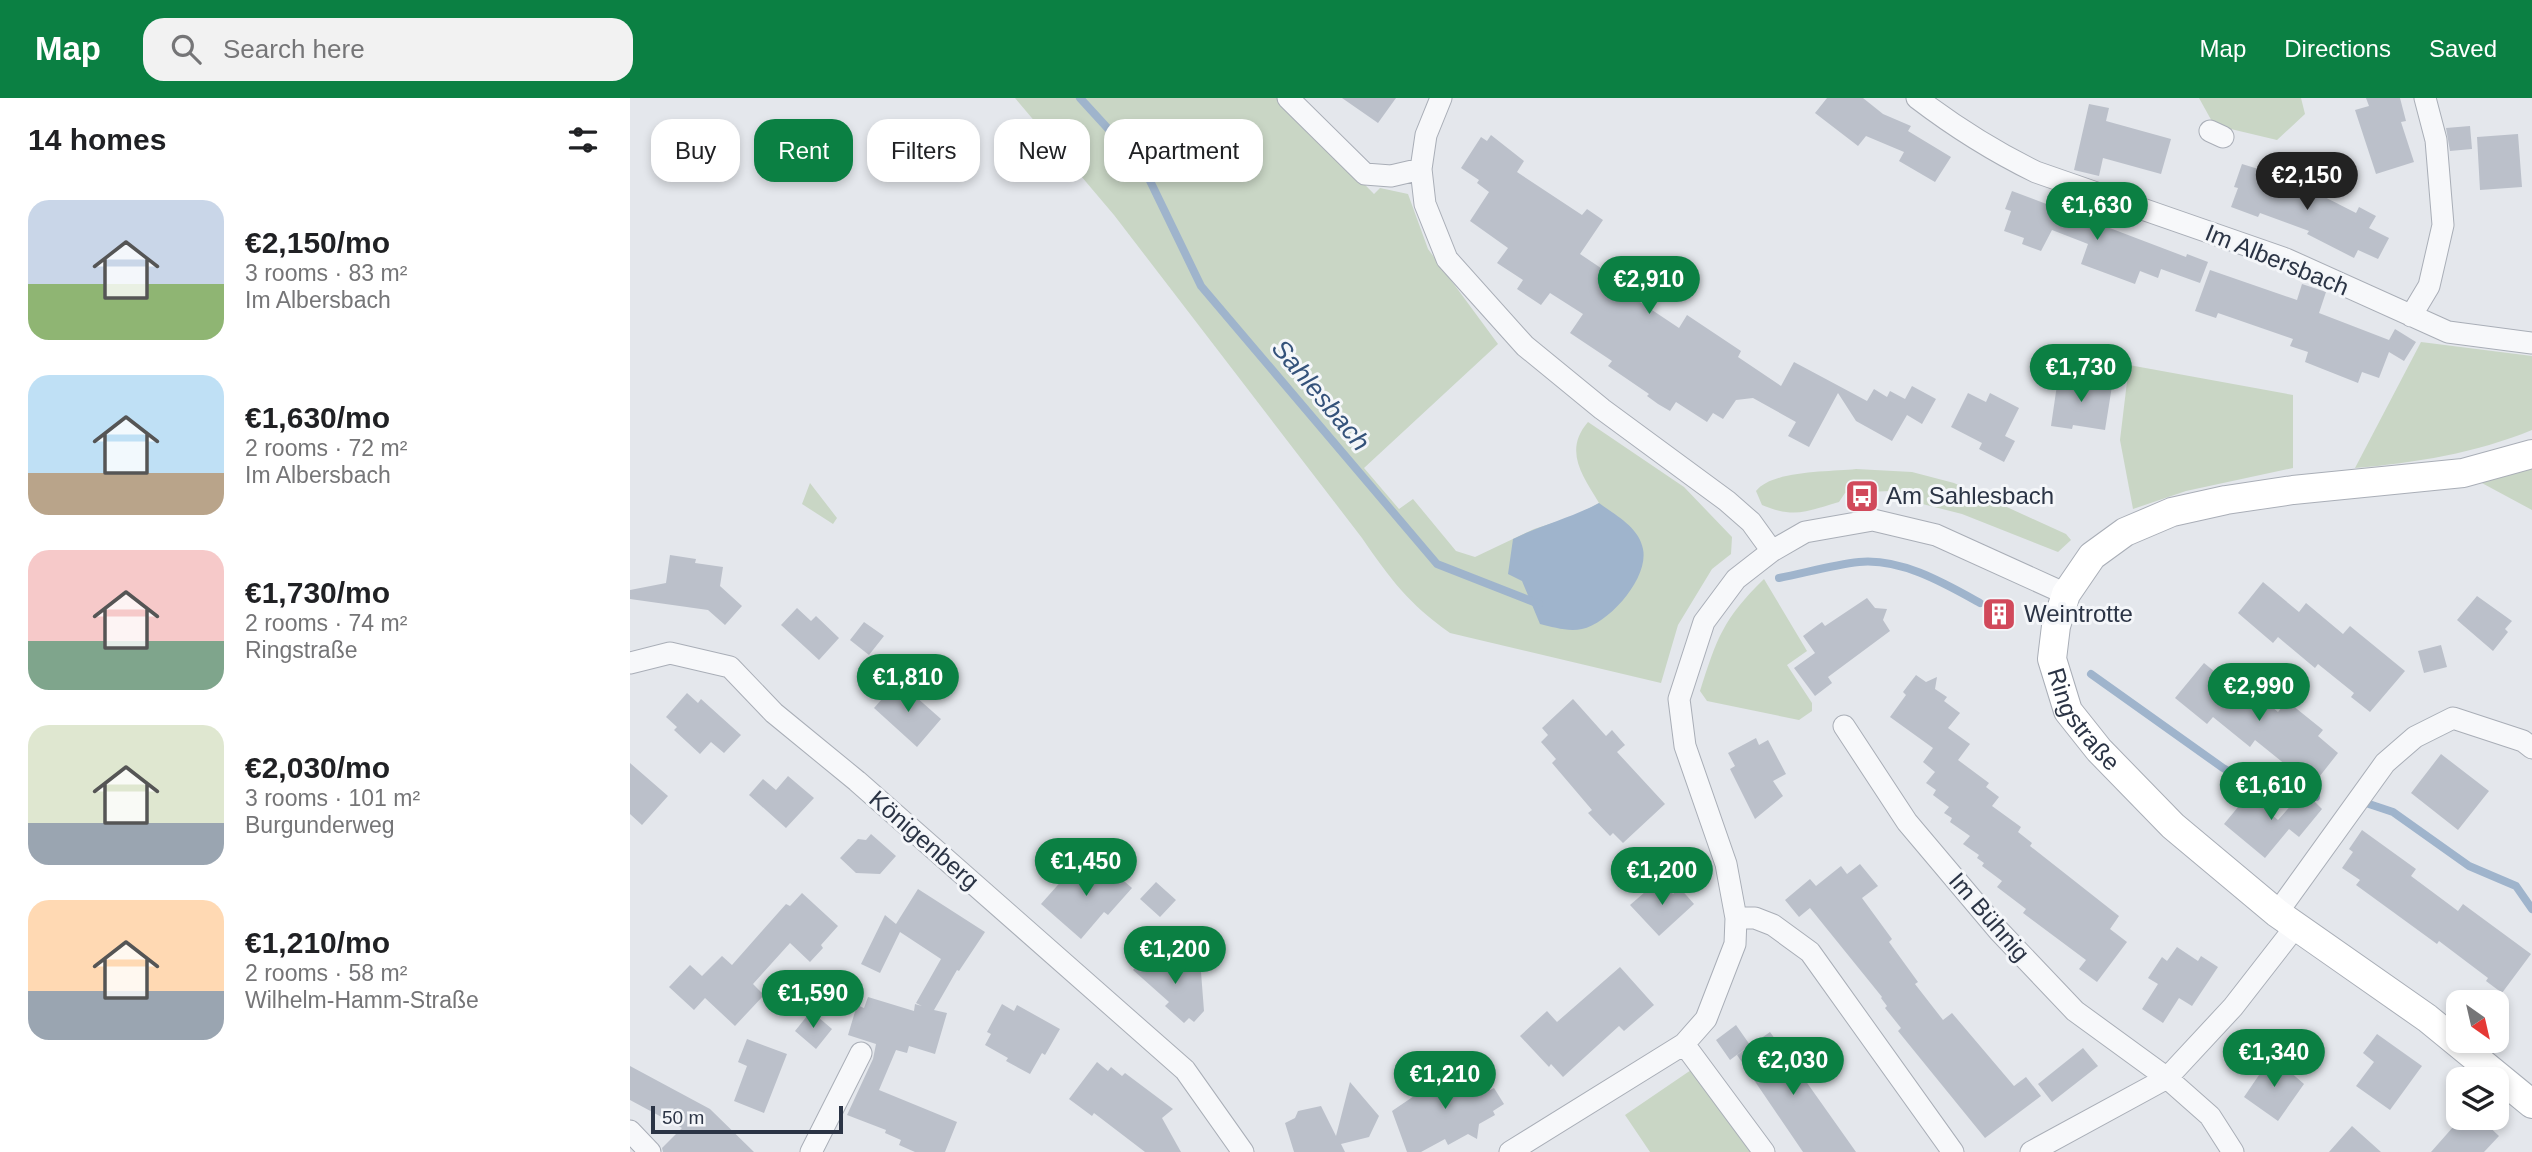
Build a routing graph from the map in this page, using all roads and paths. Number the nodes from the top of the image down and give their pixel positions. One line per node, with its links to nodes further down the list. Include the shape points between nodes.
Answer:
1 (1288, 98): 5 (street, via 1365,174 1391,176)
2 (1441, 98): 5 (street, via 1426,135)
3 (1917, 98): 6 (street, Im Albersbach, via 1960,131 2036,172 2286,259)
4 (2425, 98): 6 (street, via 2436,140 2443,225 2429,286)
5 (1421, 169): 9 (street, via 1425,204 1447,258 1525,346 1727,501 1751,522)
6 (2411, 316): 7 (street, Im Albersbach, via 2448,332)
7 (2532, 343)
8 (2532, 454): 10 (street, Ringstraße, via 2463,473 2292,490 2172,512 2126,532 2092,556)
9 (1772, 551): 10 (street, via 1805,532 1873,520 1936,535); 14 (street, via 1736,579 1704,622 1679,699 1685,746 1726,864)
10 (2066, 594): 15 (street, Ringstraße, via 2052,659 2068,711 2173,826)
11 (630, 663): 23 (street, Königenberg, via 670,653 730,667 774,713 1185,1070)
12 (1844, 726): 18 (street, Im Bühnig, via 1907,821 1999,931 2075,1011)
13 (2532, 748): 15 (street, via 2453,718 2415,737 2385,763)
14 (1737, 918): 16 (street, via 1735,944 1706,1019); 26 (street, via 1773,925 1810,952)
15 (2287, 919): 18 (street, via 2233,1007); 19 (street, Ringstraße, via 2427,1018)
16 (1684, 1044): 24 (street); 25 (street)
17 (861, 1053): 22 (street)
18 (2167, 1077): 27 (street); 28 (street, Im Bühnig, via 2210,1116)
19 (2532, 1104)
20 (630, 1131): 21 (street)
21 (650, 1152)
22 (811, 1152)
23 (1243, 1152)
24 (1510, 1152)
25 (1764, 1152)
26 (1953, 1152)
27 (2031, 1152)
28 (2234, 1152)

